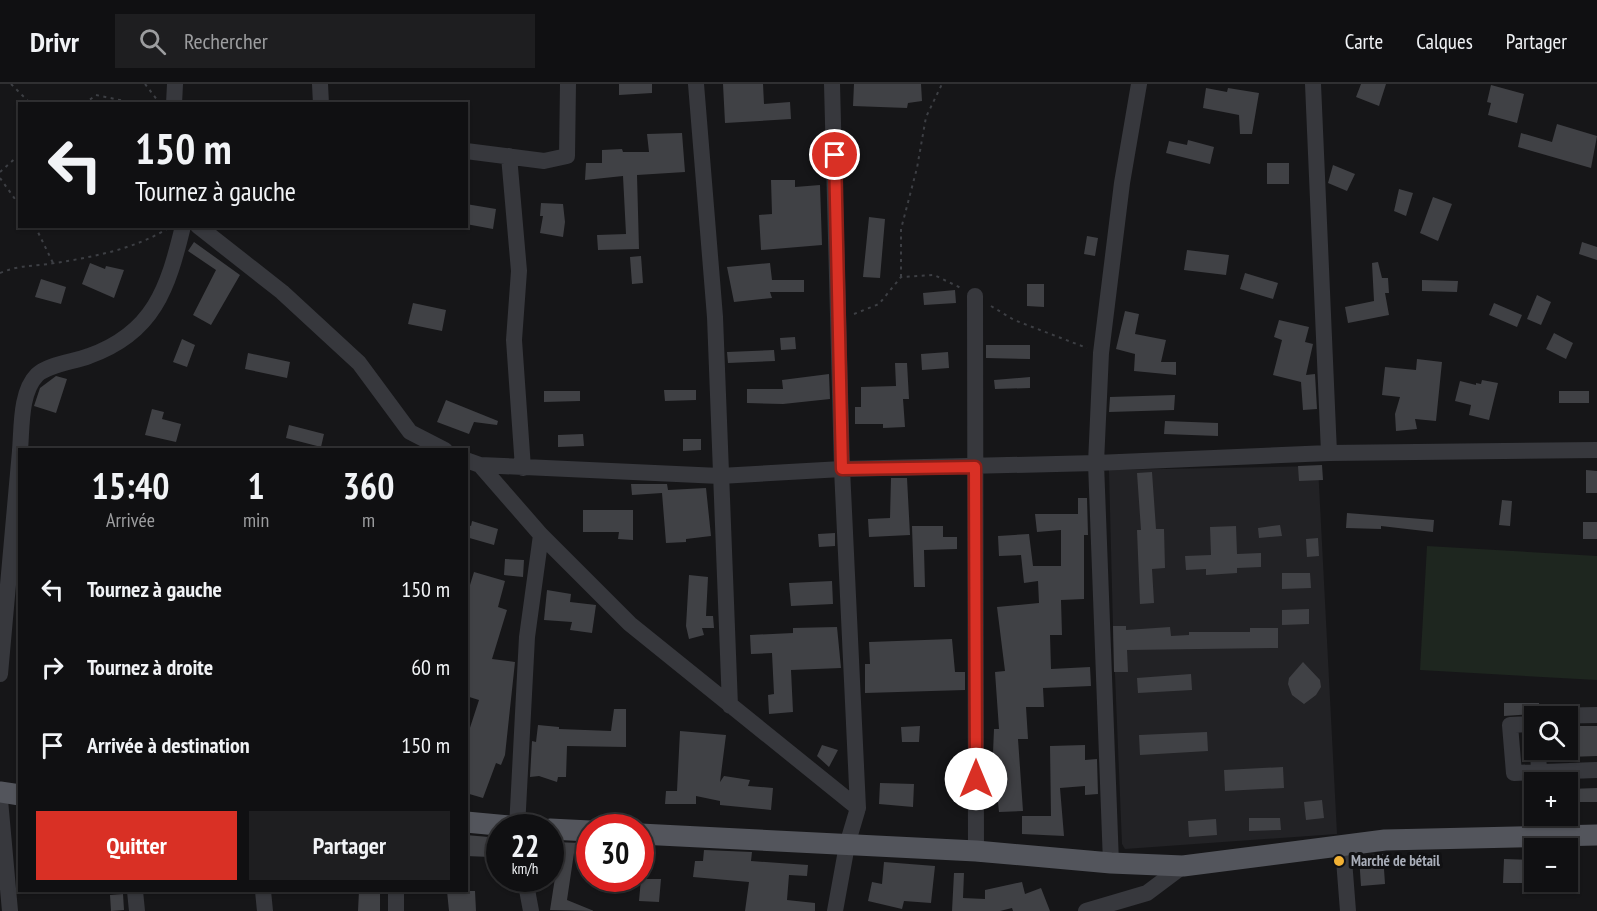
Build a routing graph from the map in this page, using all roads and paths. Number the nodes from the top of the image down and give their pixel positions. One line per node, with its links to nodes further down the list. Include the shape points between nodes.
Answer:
1 (11, 84): 11 (path)
2 (145, 84): 14 (path)
3 (175, 84): 15 (street)
4 (320, 84): 16 (street)
5 (568, 84): 19 (street, via 567,156 544,161)
6 (696, 84): 43 (street, via 715,317)
7 (832, 84): 31 (street)
8 (942, 84): 29 (path, via 926,117 901,229)
9 (1139, 84): 32 (street)
10 (1313, 84): 36 (street)
11 (29, 102)
12 (87, 102): 13 (path, via 96,95)
13 (129, 102)
14 (157, 102)
15 (174, 102)
16 (321, 102)
17 (468, 151): 19 (street)
18 (18, 156): 20 (path)
19 (509, 156): 40 (street, via 519,271 514,340)
20 (0, 172)
21 (0, 178): 22 (path)
22 (18, 203)
23 (36, 228): 27 (path)
24 (166, 228): 27 (path, via 140,243)
25 (182, 228): 33 (street, via 166,286 148,317 131,336 110,348 45,370 34,380 25,404)
26 (201, 228): 34 (street, via 282,291 359,363 410,432)
27 (53, 264): 28 (path, via 26,264)
28 (0, 273)
29 (901, 277): 30 (path, via 934,275); 31 (path, via 879,304)
30 (975, 296): 32 (path, via 1014,320); 39 (street)
31 (840, 320): 41 (street)
32 (1101, 353): 38 (street)
33 (20, 448)
34 (441, 448)
35 (1597, 450): 36 (street)
36 (1329, 453): 38 (street)
37 (473, 463): 40 (street); 44 (street)
38 (1096, 463): 39 (street); 66 (street)
39 (975, 467): 41 (street); 65 (street)
40 (523, 468): 43 (street)
41 (842, 469): 43 (street); 56 (street)
42 (18, 472): 45 (street)
43 (720, 476): 46 (street)
44 (541, 535): 46 (street, via 630,624); 57 (street, via 527,637)
45 (0, 674)
46 (730, 706): 56 (street)
47 (1578, 714): 48 (street)
48 (1597, 715)
49 (1524, 724): 51 (street, via 1510,725 1514,773)
50 (1596, 770): 52 (street)
51 (1524, 773)
52 (1578, 774)
53 (0, 792): 54 (main road)
54 (18, 795)
55 (0, 800): 72 (street)
56 (858, 808): 63 (street)
57 (518, 814)
58 (468, 822): 59 (main road)
59 (486, 824)
60 (1560, 826): 62 (main road); 64 (main road)
61 (654, 835): 63 (main road)
62 (1597, 835)
63 (847, 845): 65 (main road); 77 (street)
64 (1343, 847): 67 (main road); 79 (street)
65 (976, 851): 66 (main road)
66 (1112, 863): 67 (main road)
67 (1183, 866): 78 (street, via 1147,893)
68 (135, 892): 73 (street)
69 (263, 892): 74 (street)
70 (396, 892): 75 (street)
71 (527, 892): 76 (street)
72 (10, 911)
73 (137, 911)
74 (265, 911)
75 (396, 911)
76 (531, 911)
77 (835, 911)
78 (1086, 911)
79 (1348, 911)

